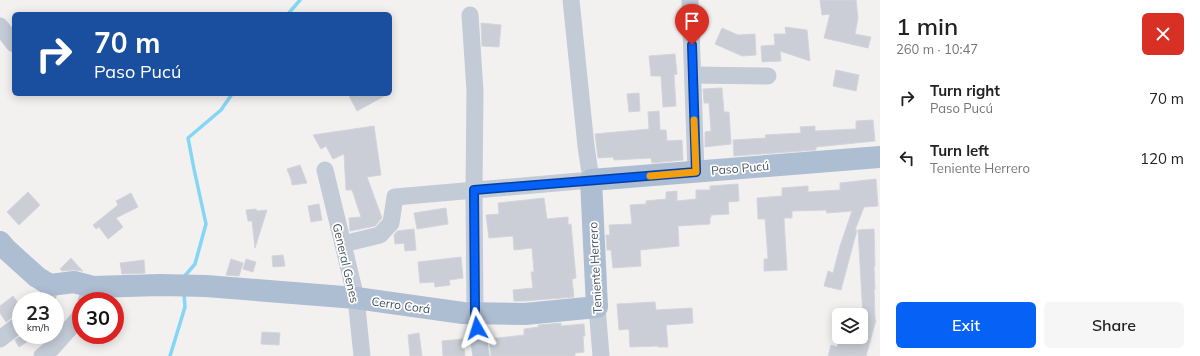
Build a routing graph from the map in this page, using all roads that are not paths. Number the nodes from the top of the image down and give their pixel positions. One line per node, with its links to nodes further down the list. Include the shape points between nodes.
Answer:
1 (571, 0): 11 (street)
2 (690, 0): 6 (street)
3 (470, 15): 12 (street, via 475,91)
4 (0, 26): 5 (street)
5 (12, 41)
6 (693, 75): 7 (street); 10 (street)
7 (768, 76)
8 (880, 157): 10 (main road, Paso Pucú)
9 (325, 170): 14 (street, General Genes)
10 (696, 172): 11 (main road, Paso Pucú)
11 (591, 180): 12 (street, Paso Pucú); 20 (main road, Teniente Herrero)
12 (474, 190): 14 (street, Paso Pucú, via 395,197 391,223 380,235); 21 (street)
13 (0, 242): 15 (main road, via 37,277)
14 (343, 244): 19 (street, General Genes)
15 (48, 292)
16 (51, 292): 17 (main road, Cerro Corá, via 74,282)
17 (87, 292)
18 (106, 292): 19 (main road, Cerro Corá, via 160,285 206,286)
19 (356, 298): 21 (main road, Cerro Corá); 26 (street, General Genes)
20 (597, 307): 21 (main road, Cerro Corá, via 526,314); 28 (street, Teniente Herrero)
21 (475, 313): 27 (street)
22 (72, 326): 25 (street)
23 (12, 330): 24 (street)
24 (0, 339)
25 (42, 356)
26 (362, 356)
27 (481, 356)
28 (601, 356)

